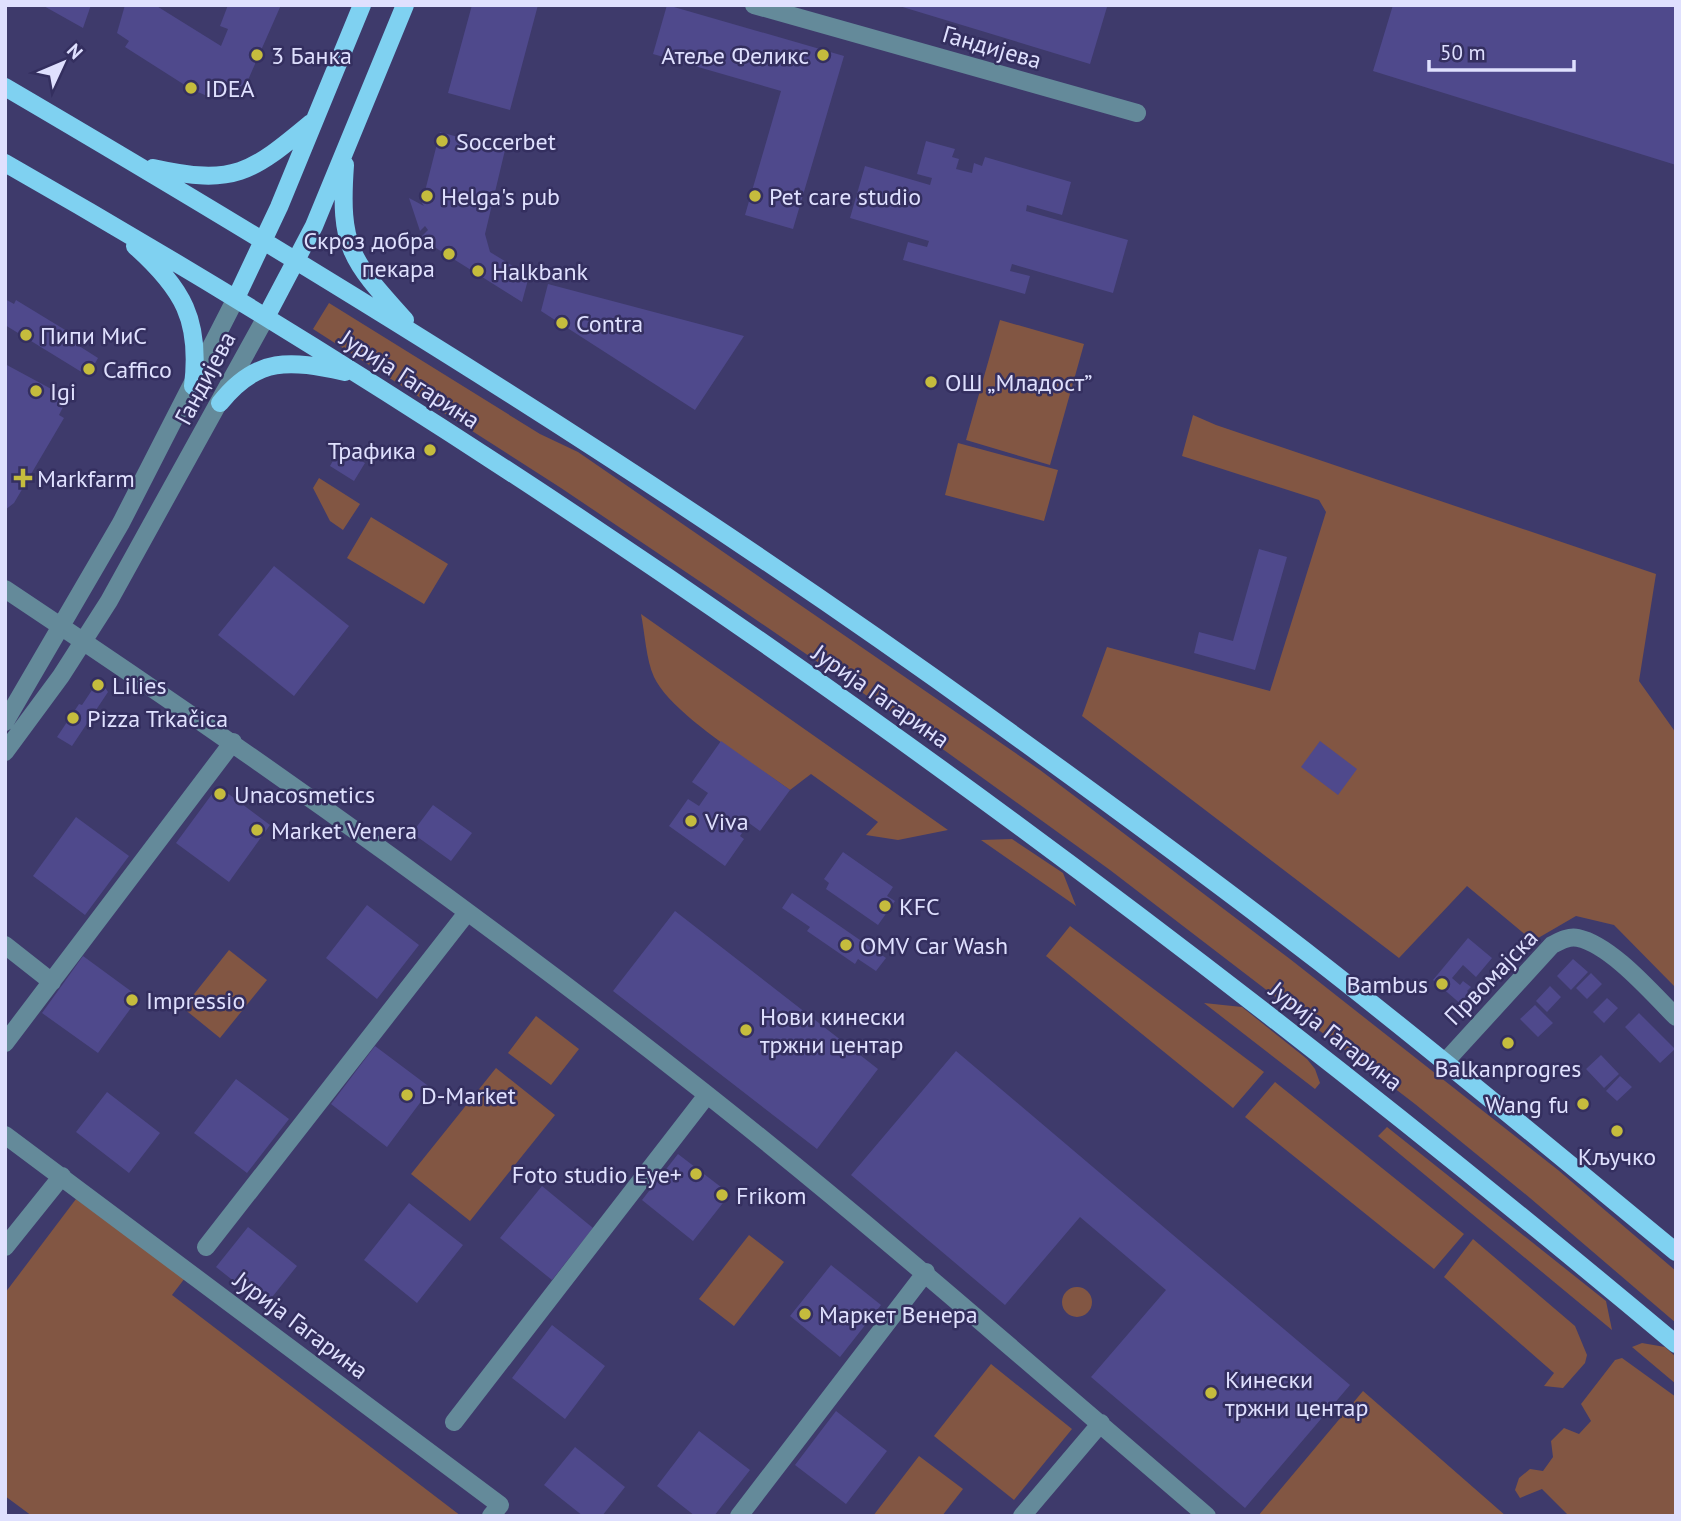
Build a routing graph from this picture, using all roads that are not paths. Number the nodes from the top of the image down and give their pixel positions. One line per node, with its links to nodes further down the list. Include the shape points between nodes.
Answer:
1 (362, 5): 6 (main road, Гандијева)
2 (405, 5): 7 (main road, Гандијева)
3 (754, 5): 5 (street, Гандијева)
4 (5, 87): 9 (main road, Јурија Гагарина)
5 (1137, 113)
6 (315, 120): 9 (main road, via 247,171 204,175); 11 (main road, Гандијева)
7 (346, 150): 12 (main road, Гандијева); 15 (main road, via 343,200 353,257)
8 (5, 163): 10 (main road, Јурија Гагарина)
9 (136, 164): 11 (main road, Јурија Гагарина)
10 (109, 222): 13 (main road, Јурија Гагарина); 17 (main road, via 181,297 194,331)
11 (264, 240): 12 (main road, Јурија Гагарина); 13 (main road, Гандијева)
12 (297, 260): 14 (main road, Гандијева); 15 (main road, Јурија Гагарина)
13 (236, 298): 14 (main road, Јурија Гагарина); 17 (street, Гандијева)
14 (266, 317): 16 (main road, Јурија Гагарина); 18 (street, Гандијева)
15 (418, 336): 30 (main road, Јурија Гагарина, via 591,446 986,715 1230,894)
16 (358, 375): 18 (main road, via 301,364 272,364 235,383); 38 (main road, Јурија Гагарина, via 708,605 1034,836 1379,1101)
17 (193, 386): 20 (street, Гандијева)
18 (219, 403): 21 (street, Гандијева)
19 (5, 589): 20 (street)
20 (61, 626): 21 (street); 22 (street, Гандијева)
21 (84, 641): 23 (street); 24 (street, Гандијева)
22 (5, 722)
23 (233, 742): 25 (street); 27 (street)
24 (5, 752)
25 (466, 914): 31 (street); 35 (street)
26 (5, 945): 27 (street)
27 (52, 982): 29 (street)
28 (1676, 1017): 30 (street, Првомајска, via 1615,960 1589,942 1565,938 1552,945)
29 (5, 1043)
30 (1445, 1062): 36 (main road, Јурија Гагарина)
31 (707, 1095): 37 (street); 39 (street)
32 (5, 1135): 33 (street, Јурија Гагарина)
33 (62, 1177): 34 (street); 41 (street, Јурија Гагарина, via 500,1505)
34 (5, 1247)
35 (206, 1247)
36 (1676, 1252)
37 (926, 1272): 40 (street); 42 (street)
38 (1676, 1344)
39 (454, 1422)
40 (1101, 1423): 43 (street); 44 (street)
41 (491, 1516)
42 (739, 1516)
43 (1022, 1516)
44 (1207, 1516)

